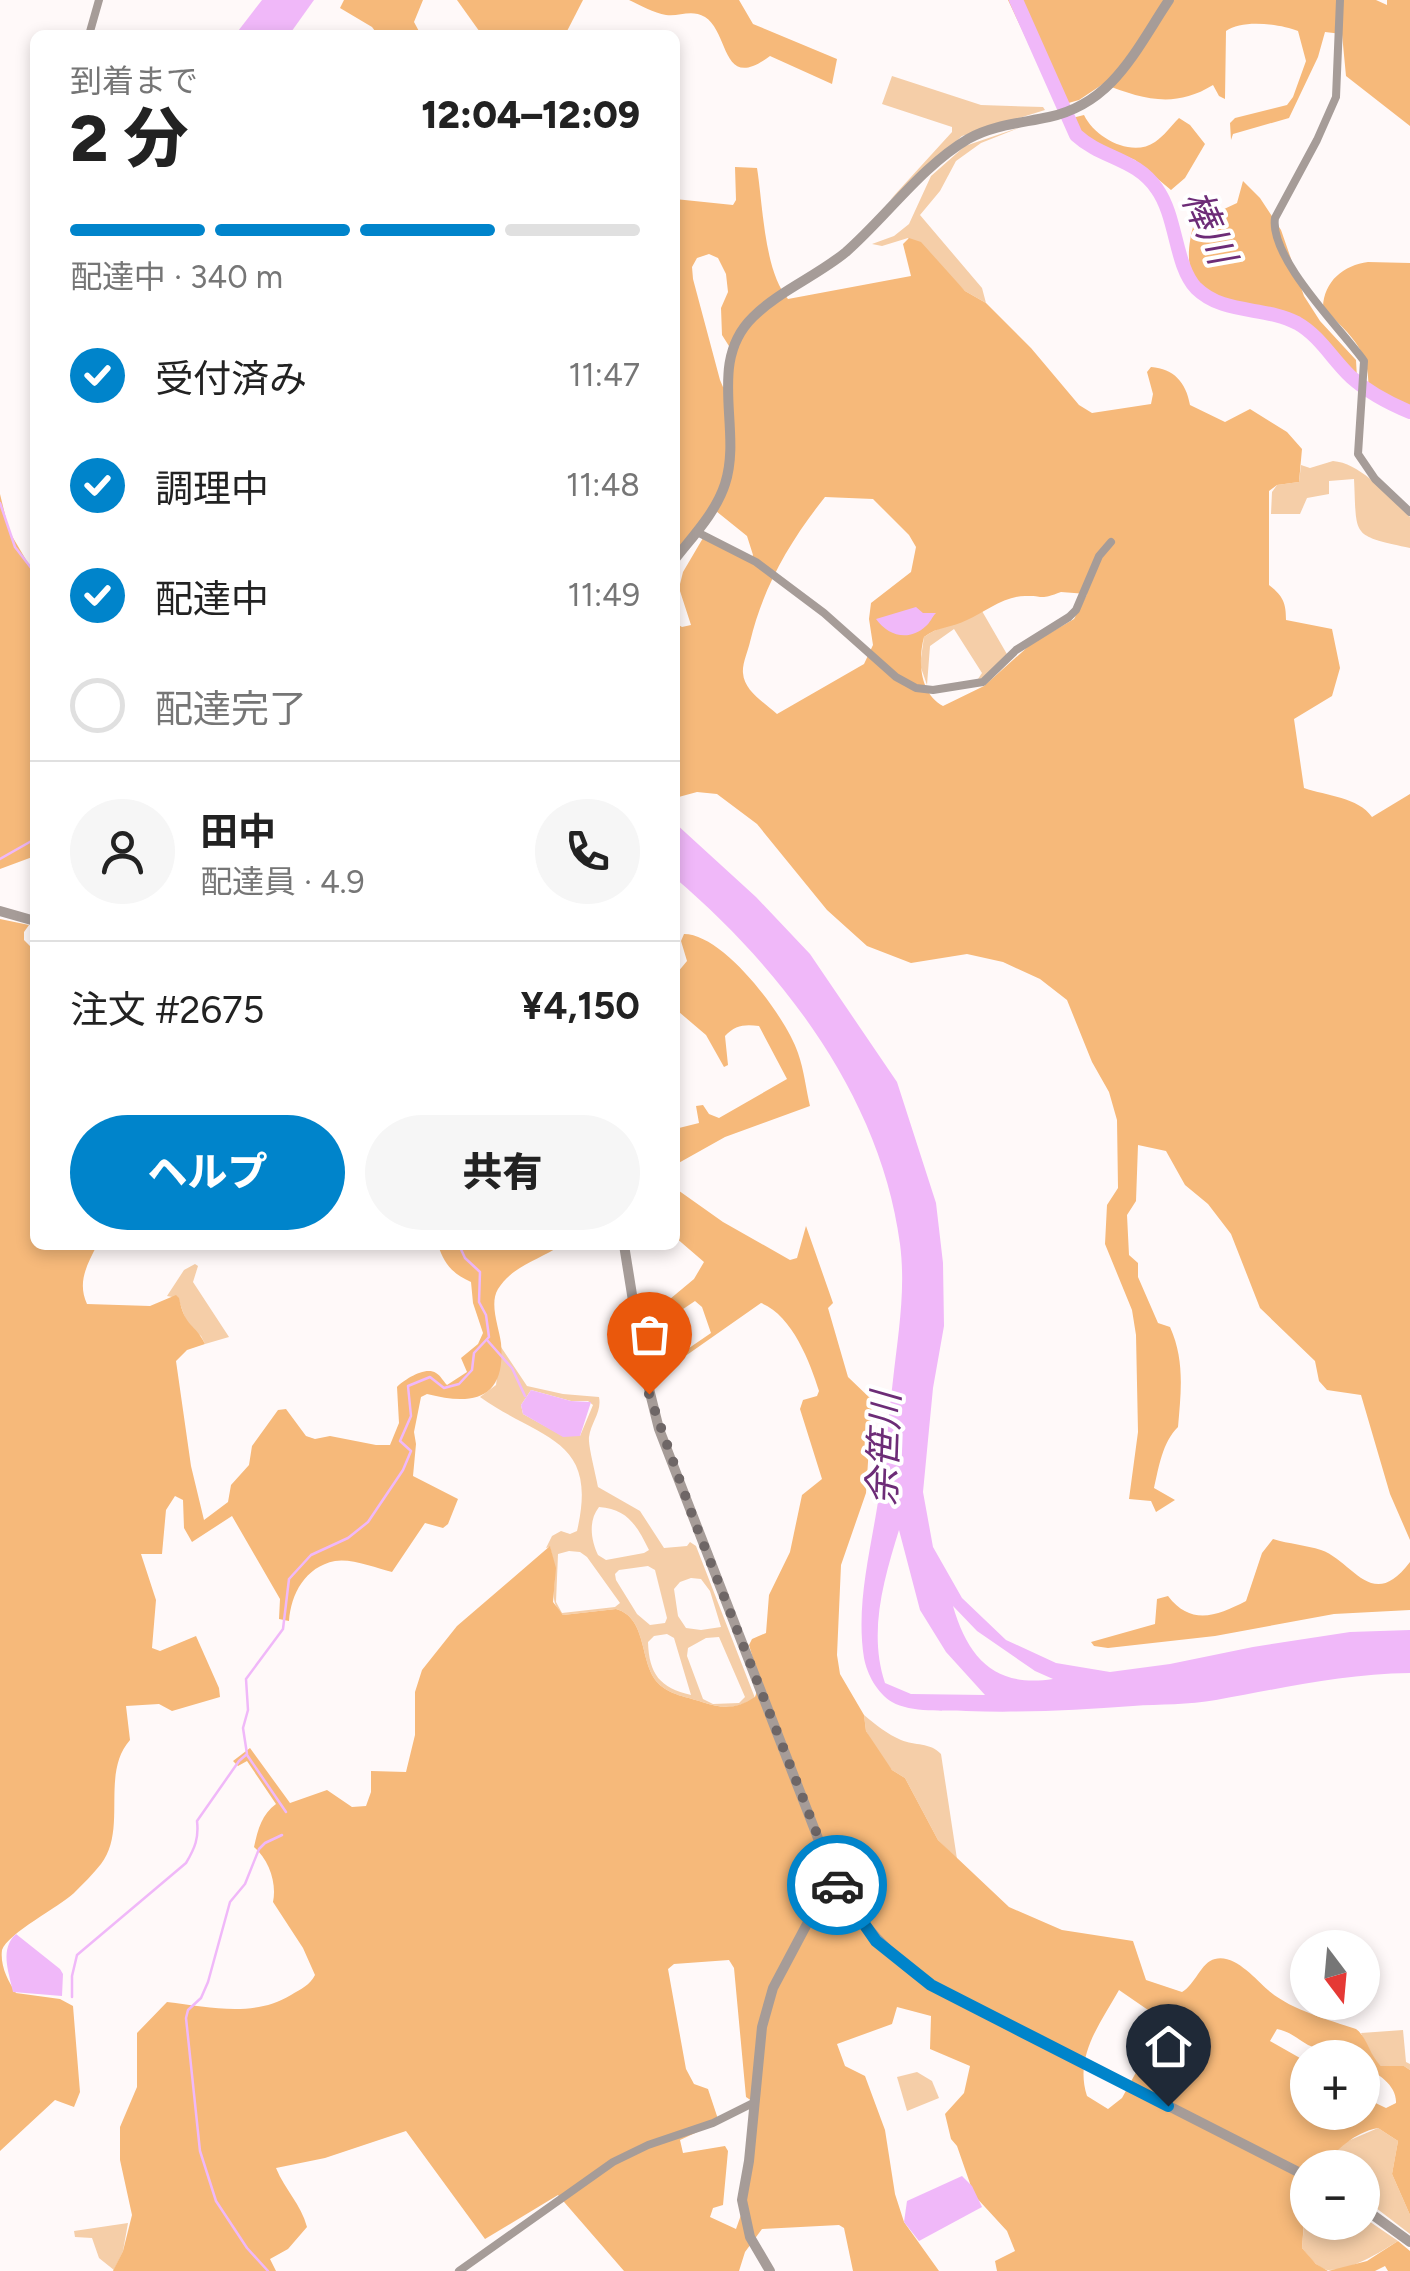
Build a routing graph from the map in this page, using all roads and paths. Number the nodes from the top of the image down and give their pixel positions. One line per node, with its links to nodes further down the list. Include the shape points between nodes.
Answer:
1 (99, 0): 4 (street)
2 (1169, 0): 6 (street, via 1094,100 972,137 850,248 750,319 728,367 726,482)
3 (1340, 0): 5 (street, via 1336,98 1275,231 1314,301 1364,361 1358,454)
4 (90, 30)
5 (1410, 512)
6 (697, 532): 7 (street, via 756,562 896,678 927,691 983,682 1016,650 1070,616); 8 (street)
7 (1112, 542)
8 (680, 553)
9 (0, 911): 10 (street)
10 (30, 920)
11 (625, 1250): 12 (street, via 659,1428)
12 (835, 1882): 13 (street, via 773,1988); 14 (street, via 876,1941 931,1985)
13 (753, 2103): 17 (street, via 613,2162); 18 (street, via 742,2208)
14 (1290, 2168)
15 (1380, 2220): 16 (street)
16 (1410, 2242)
17 (459, 2271)
18 (770, 2271)

